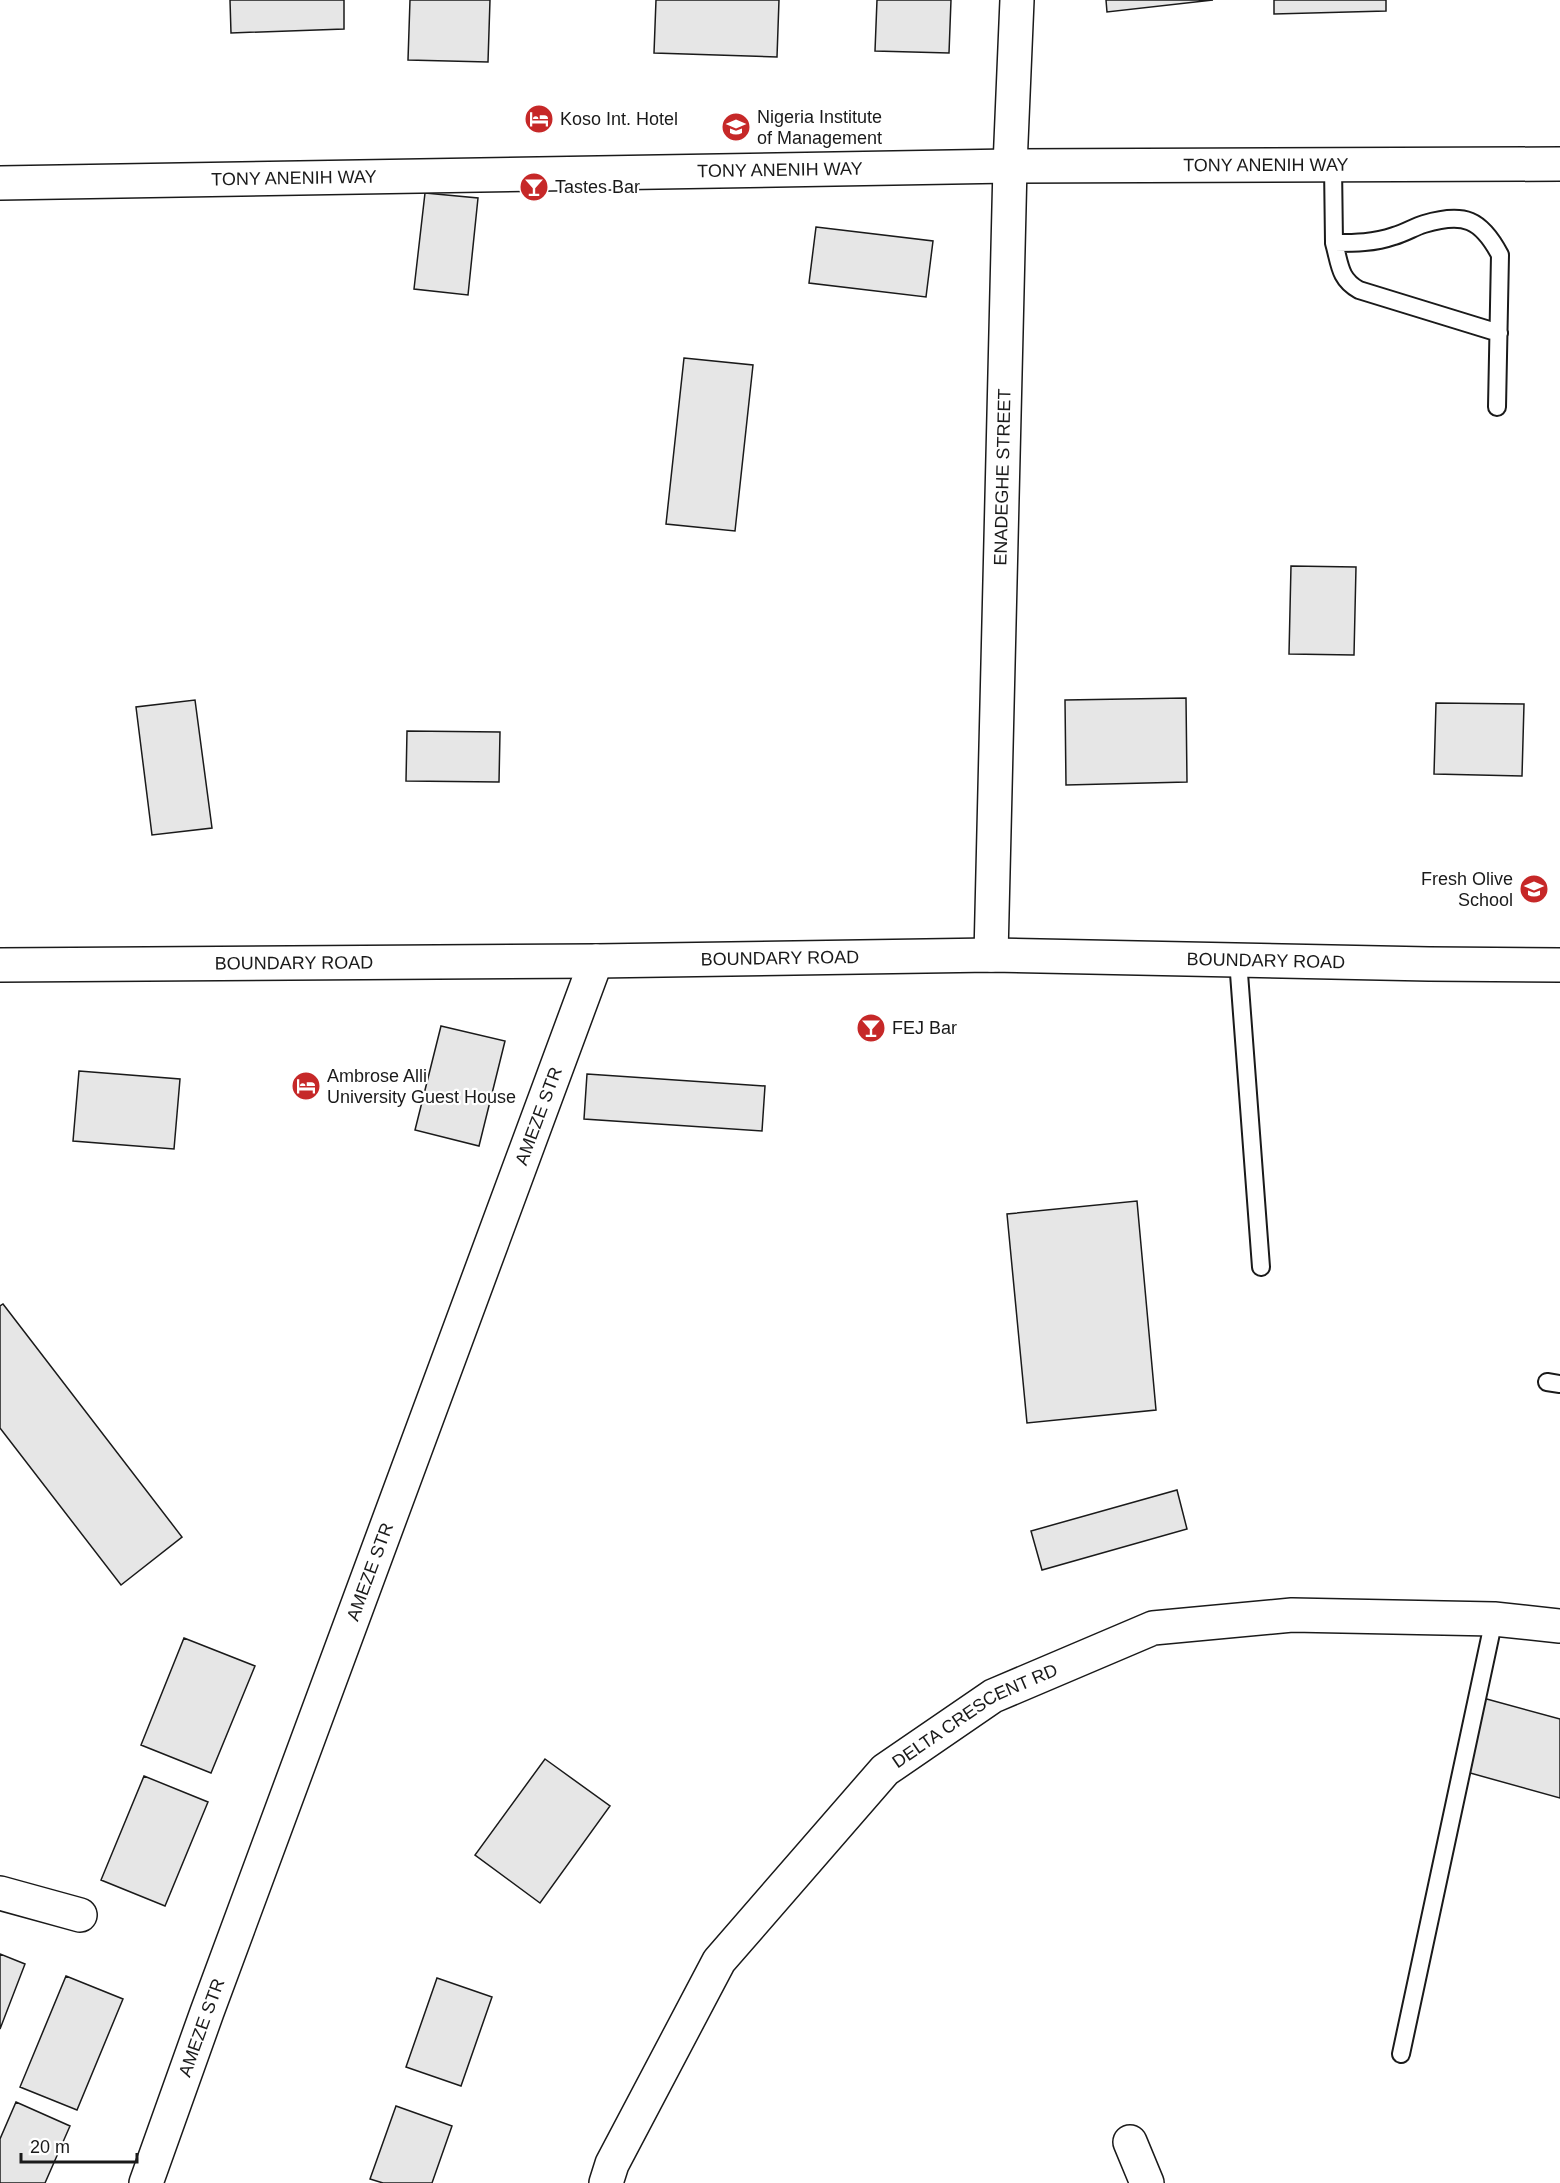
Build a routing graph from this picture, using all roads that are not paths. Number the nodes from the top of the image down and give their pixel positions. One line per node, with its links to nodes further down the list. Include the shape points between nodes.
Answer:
1 (1017, 0): 4 (street, ENADEGHE STREET)
2 (1560, 164): 3 (street, TONY ANENIH WAY)
3 (1333, 165): 4 (street, TONY ANENIH WAY); 6 (lane)
4 (1010, 166): 5 (street, TONY ANENIH WAY); 9 (street, ENADEGHE STREET)
5 (0, 183)
6 (1334, 243): 7 (lane, via 1342,273 1359,290); 7 (lane, via 1367,243 1451,218 1476,223 1490,236 1500,255)
7 (1499, 333): 8 (lane)
8 (1497, 407)
9 (991, 955): 10 (street, BOUNDARY ROAD); 11 (street, BOUNDARY ROAD)
10 (1238, 960): 13 (street, BOUNDARY ROAD); 14 (lane)
11 (596, 961): 12 (street, BOUNDARY ROAD); 21 (street, AMEZE STR)
12 (0, 965)
13 (1560, 965)
14 (1262, 1267)
15 (1494, 1619): 16 (street, DELTA CRESCENT RD); 19 (lane); 22 (street, DELTA CRESCENT RD, via 1292,1615 1153,1628 993,1696 885,1770 719,1961 612,2164)
16 (1560, 1626)
17 (0, 1893): 18 (street)
18 (80, 1915)
19 (1401, 2054)
20 (1130, 2142): 23 (street)
21 (146, 2183)
22 (606, 2183)
23 (1147, 2183)

